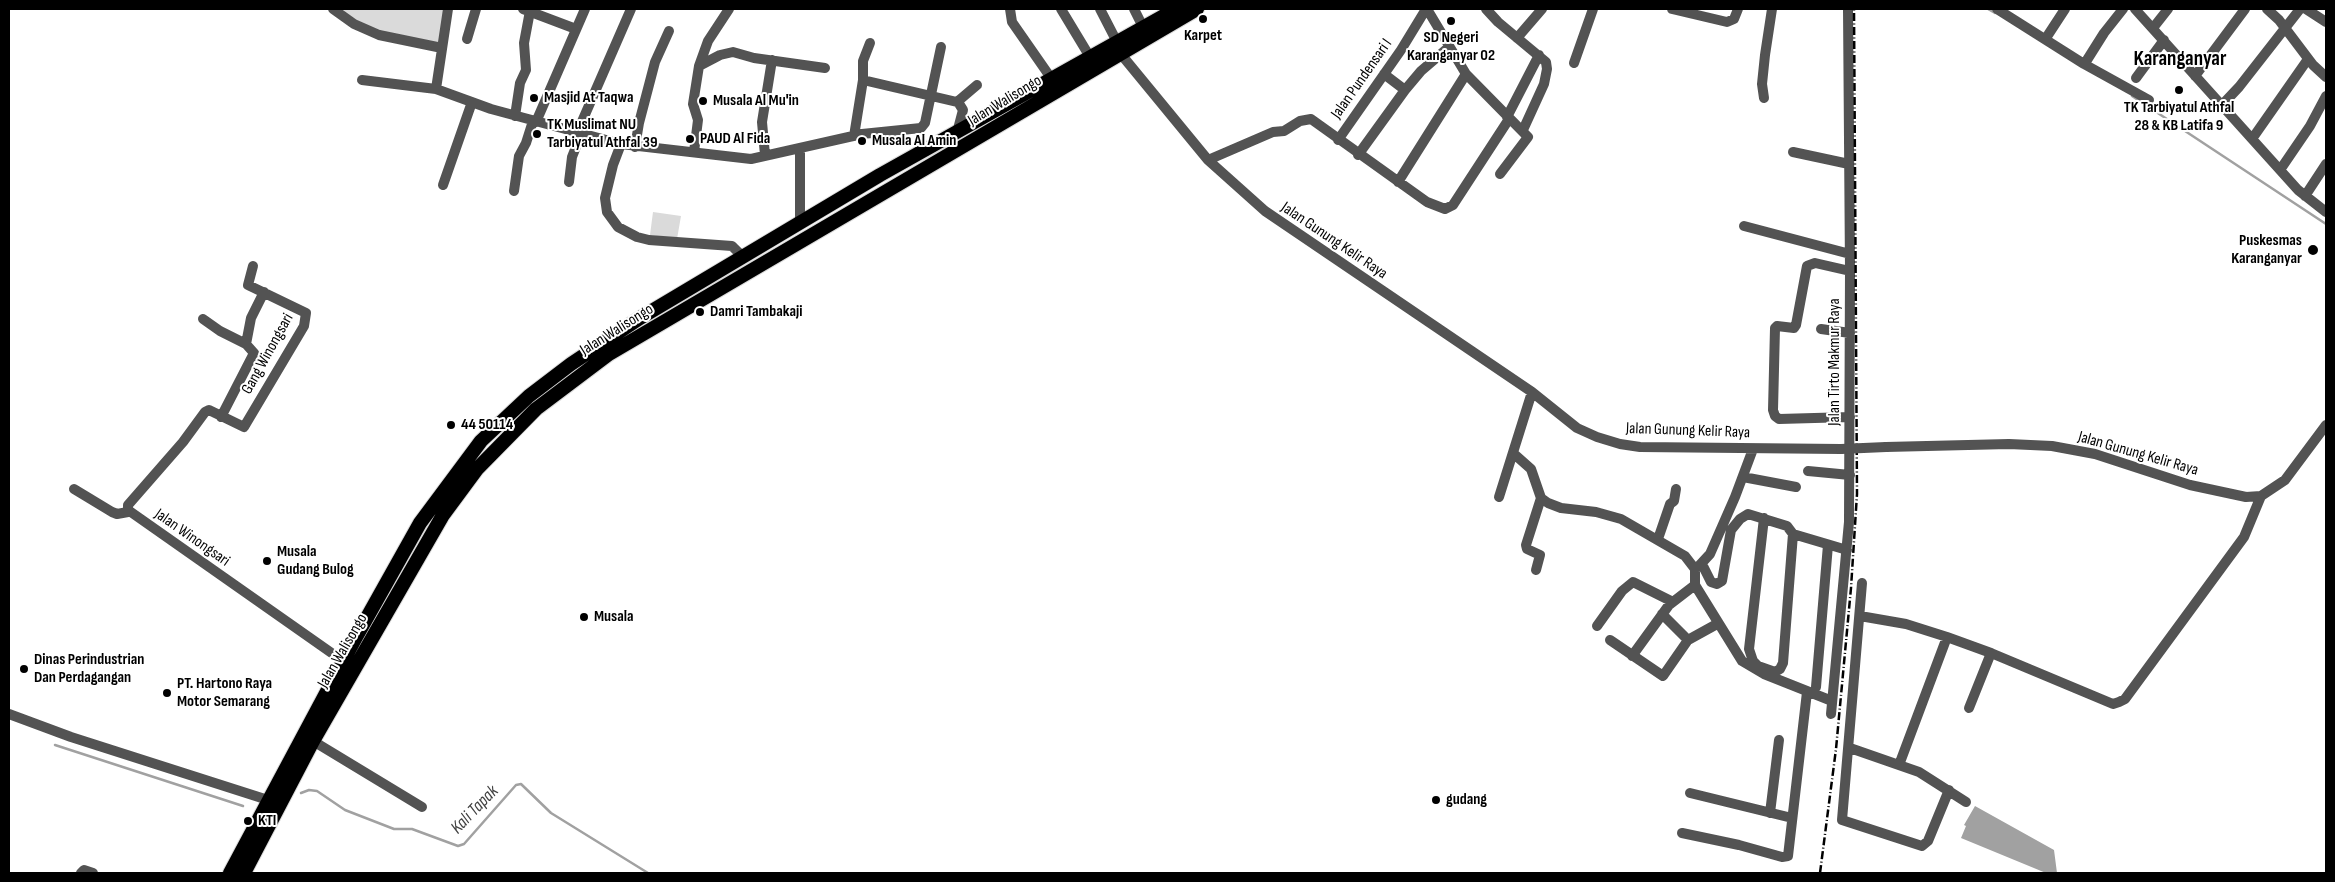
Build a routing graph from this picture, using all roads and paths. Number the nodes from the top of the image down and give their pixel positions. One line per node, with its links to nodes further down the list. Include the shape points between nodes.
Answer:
1 (448, 9): 44 (street)
2 (476, 9): 39 (street)
3 (585, 9): 35 (street)
4 (632, 9): 77 (street)
5 (729, 9): 52 (street, via 708,41)
6 (1010, 9): 58 (street, via 1012,22)
7 (1060, 9): 47 (street)
8 (1100, 9): 45 (street, Jalan Gunung Kelir Raya)
9 (1134, 9): 32 (street)
10 (1176, 9): 32 (highway, Jalan Walisongo)
11 (1197, 9): 45 (highway, Jalan Walisongo)
12 (1427, 9): 43 (street); 54 (street, Jalan Pundensari I)
13 (1486, 9): 38 (street)
14 (1542, 9): 38 (street)
15 (1594, 9): 51 (street)
16 (1677, 9): 30 (street, via 1727,22)
17 (1772, 9): 67 (street, via 1762,84)
18 (1848, 9): 89 (street, Jalan Tirto Makmur Raya)
19 (1997, 9): 68 (street, via 2084,64)
20 (2065, 9): 37 (street)
21 (2123, 9): 50 (street)
22 (2135, 9): 34 (street)
23 (2168, 9): 34 (street)
24 (2245, 9): 56 (street)
25 (2267, 9): 33 (street)
26 (2300, 9): 33 (street)
27 (2306, 9): 31 (street)
28 (339, 10): 44 (street, via 354,24 379,35)
29 (527, 10): 35 (street); 72 (street, via 526,70 520,83)
30 (1737, 13)
31 (2326, 22)
32 (1143, 27): 45 (highway, Jalan Walisongo)
33 (2284, 27): 48 (street); 71 (street)
34 (2153, 28): 40 (street)
35 (576, 29): 74 (street)
36 (669, 32): 82 (street, via 655,62)
37 (2048, 34)
38 (1517, 38): 46 (street)
39 (467, 39)
40 (2164, 40): 56 (street); 59 (street)
41 (870, 43): 61 (street, via 863,61)
42 (940, 47): 65 (street)
43 (1449, 47): 55 (street); 64 (street)
44 (442, 48): 63 (street)
45 (1118, 48): 47 (highway, Jalan Walisongo); 88 (street, Jalan Gunung Kelir Raya); 153 (highway, Jalan Walisongo, via 609,354 536,409 477,469 443,515)
46 (1535, 52): 73 (street); 76 (street, via 1546,62 1547,69 1544,84)
47 (1090, 57): 58 (highway, Jalan Walisongo)
48 (2308, 59): 57 (street); 79 (street)
49 (772, 60): 52 (street, via 733,52); 53 (street); 86 (street, via 762,122)
50 (2087, 60)
51 (1574, 63)
52 (699, 66): 84 (street, via 693,104 698,120)
53 (825, 68)
54 (1384, 74): 64 (street); 80 (street, Jalan Pundensari I)
55 (1466, 74): 73 (street); 94 (street)
56 (2196, 76): 71 (street)
57 (2326, 77)
58 (1051, 78): 75 (highway, Jalan Walisongo)
59 (2136, 78)
60 (362, 80): 63 (street)
61 (864, 80): 65 (street); 78 (street)
62 (977, 85): 70 (street)
63 (436, 89): 69 (street)
64 (1405, 90): 87 (street)
65 (931, 94): 70 (street); 78 (street, via 921,128)
66 (2326, 96): 91 (street)
67 (1764, 98)
68 (2149, 100)
69 (472, 102): 72 (street); 95 (street)
70 (958, 102): 75 (street, via 963,110)
71 (2222, 105): 79 (street)
72 (514, 116): 74 (street)
73 (1508, 118): 76 (street); 94 (street, via 1449,208 1442,209 1427,202)
74 (534, 121): 77 (street); 96 (street, via 518,156)
75 (958, 129): 99 (highway, Jalan Walisongo)
76 (1523, 130): 92 (street, via 1528,140)
77 (579, 134): 81 (street); 93 (street)
78 (854, 136): 83 (street)
79 (2252, 139): 91 (street)
80 (1338, 140): 87 (street); 88 (street, via 1311,119 1305,119 1284,131 1273,132)
81 (621, 144): 82 (street); 102 (street, via 605,198 607,212 618,227 649,240 732,246)
82 (635, 147): 84 (street)
83 (800, 148): 86 (street); 99 (street)
84 (694, 152): 86 (street, via 742,159)
85 (1793, 152): 89 (street)
86 (765, 154)
87 (1358, 155): 94 (street)
88 (1208, 160): 110 (street, Jalan Gunung Kelir Raya, via 1265,212)
89 (1849, 164): 101 (street, Jalan Tirto Makmur Raya)
90 (2326, 164): 97 (street)
91 (2280, 170): 97 (street)
92 (1500, 174)
93 (569, 182)
94 (1398, 182)
95 (443, 184)
96 (514, 191)
97 (2305, 196): 98 (street)
98 (2326, 212)
99 (800, 224): 102 (highway, Jalan Walisongo)
100 (1744, 226): 101 (street)
101 (1850, 254): 104 (street, Jalan Tirto Makmur Raya)
102 (743, 257): 146 (highway, Jalan Walisongo, via 640,318 571,364 529,396 481,441 420,523)
103 (253, 266): 105 (street, Gang Winongsari, via 248,284)
104 (1850, 271): 108 (street, Jalan Tirto Makmur Raya); 113 (street, via 1815,263 1807,266 1795,327 1776,328 1773,410 1779,419)
105 (264, 292): 109 (street, Gang Winongsari, via 252,318); 112 (street, Gang Winongsari, via 306,313 304,326 244,427)
106 (203, 318): 109 (street, Gang Winongsari)
107 (1822, 329): 108 (street)
108 (1850, 333): 113 (street, Jalan Tirto Makmur Raya)
109 (246, 344): 112 (street, Gang Winongsari, via 254,355)
110 (1532, 392): 115 (street, Jalan Gunung Kelir Raya, via 1577,428 1620,444); 116 (street)
111 (205, 412): 112 (street, Gang Winongsari, via 209,410); 126 (street, Jalan Winongsari, via 128,505)
112 (221, 417)
113 (1850, 417): 118 (street, Jalan Tirto Makmur Raya)
114 (2326, 425): 123 (street, via 2285,480)
115 (1753, 449): 119 (street); 123 (street, Jalan Gunung Kelir Raya, bridge, via 2052,446 2095,454 2220,493)
116 (1513, 453): 124 (street); 125 (street, via 1531,469)
117 (1808, 471): 118 (street)
118 (1850, 475): 131 (street, Jalan Tirto Makmur Raya)
119 (1742, 477): 120 (street); 132 (street, via 1710,554)
120 (1796, 487)
121 (74, 489): 126 (street, via 112,512)
122 (1676, 489): 129 (street)
123 (2261, 496): 144 (street, via 2244,537 2125,699 2113,704)
124 (1499, 497)
125 (1541, 498): 129 (street, via 1562,508 1621,519); 133 (street, via 1526,545 1527,549 1540,555)
126 (128, 512): 146 (street, Jalan Winongsari)
127 (1764, 518): 128 (street, via 1786,526); 128 (street, via 1749,649 1753,661 1775,672 1782,663); 132 (street, via 1748,514 1732,530 1722,581 1717,584 1711,582)
128 (1793, 534): 130 (street)
129 (1658, 540): 132 (street)
130 (1828, 545): 131 (street); 147 (street)
131 (1847, 550): 148 (street, Jalan Tirto Makmur Raya)
132 (1699, 567): 135 (street)
133 (1536, 570)
134 (1862, 583): 138 (street)
135 (1695, 585): 136 (street); 139 (street)
136 (1673, 602): 137 (street); 140 (street, via 1633,582 1622,591)
137 (1662, 614): 143 (street); 145 (street)
138 (1860, 616): 141 (street, via 1906,624); 154 (street)
139 (1717, 624): 143 (street); 147 (street, via 1742,661 1750,667)
140 (1596, 626)
141 (1947, 638): 144 (street); 155 (street)
142 (1610, 640): 145 (street)
143 (1688, 640): 145 (street, via 1665,675)
144 (1991, 653): 149 (street)
145 (1632, 656)
146 (343, 661): 158 (highway, Jalan Walisongo)
147 (1811, 689): 148 (street); 162 (street)
148 (1832, 701): 151 (street, Jalan Tirto Makmur Raya)
149 (1969, 708)
150 (9, 714): 158 (street)
151 (1831, 714)
152 (1779, 740): 161 (street)
153 (313, 741): 160 (street); 167 (highway, Jalan Walisongo)
154 (1850, 748): 155 (street); 156 (street, via 1842,820 1922,846 1928,841)
155 (1899, 765): 156 (street, via 1919,772)
156 (1949, 790): 159 (street)
157 (1690, 793): 161 (street)
158 (268, 800): 166 (highway, Jalan Walisongo)
159 (1966, 802)
160 (422, 807)
161 (1770, 813): 162 (street)
162 (1792, 818): 163 (street, via 1790,852 1785,857)
163 (1682, 833)
164 (81, 873): 165 (street, via 84,870)
165 (93, 873)
166 (230, 873)
167 (244, 873)

